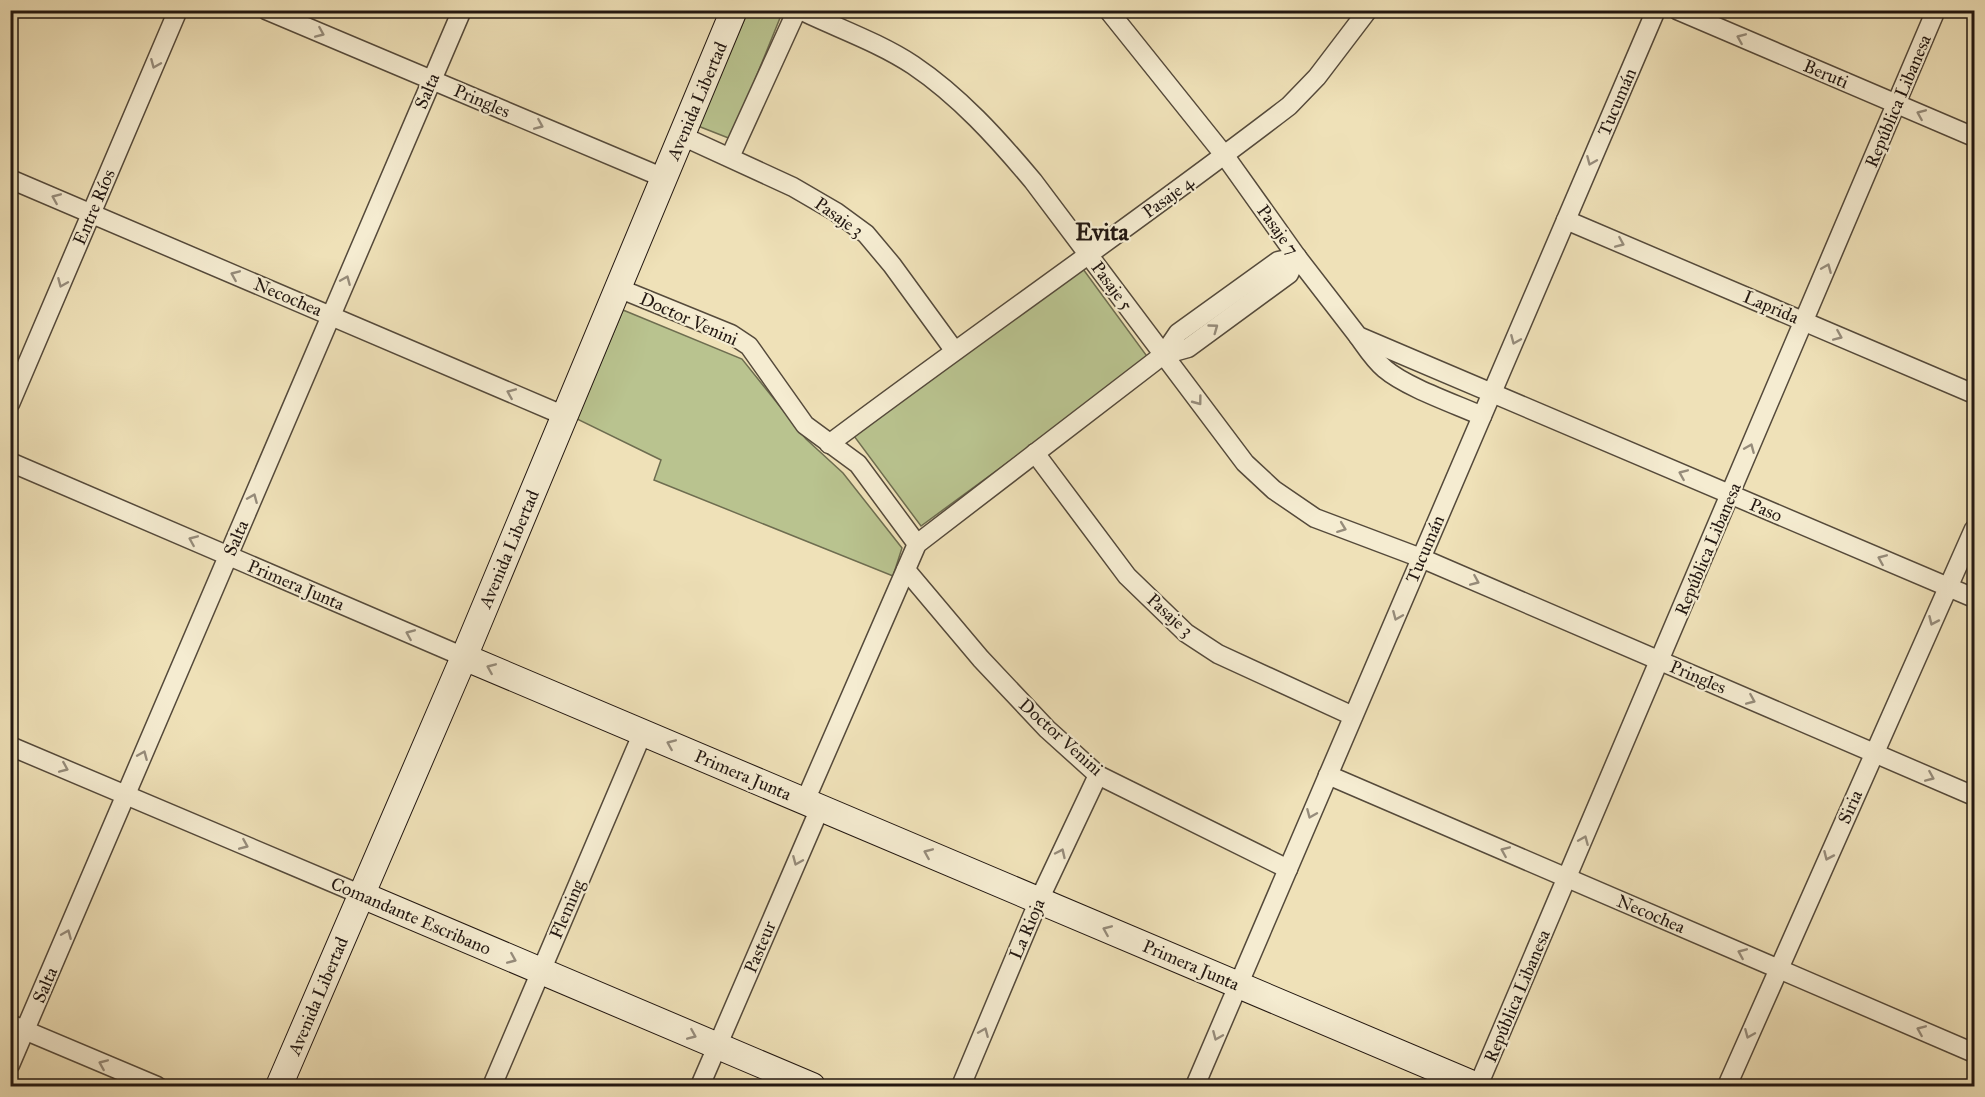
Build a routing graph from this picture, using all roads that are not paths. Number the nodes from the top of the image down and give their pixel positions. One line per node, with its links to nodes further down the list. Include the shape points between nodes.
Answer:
1 (178, 10): 19 (street, Entre Ríos, one-way to 19)
2 (267, 10): 11 (street, Pringles, one-way to 11)
3 (462, 10): 11 (street, Salta)
4 (734, 10): 13 (main road, Avenida Libertad)
5 (799, 10): 16 (street); 21 (street, Pasaje 5, via 912,64 941,87 1002,143)
6 (1368, 10): 15 (street, Pasaje 4, via 1317,77 1289,106)
7 (1656, 10): 20 (street, Tucumán, one-way to 20)
8 (1677, 10): 12 (street, Beruti, one-way to 8)
9 (1936, 10): 12 (street, República Libanesa)
10 (1113, 12): 15 (street, Pasaje 7)
11 (432, 80): 18 (street, Pringles, one-way to 18); 24 (street, Salta, one-way to 11)
12 (1897, 104): 14 (street, Beruti, one-way to 12); 25 (street, República Libanesa, one-way to 12)
13 (682, 136): 16 (street, Pasaje 3); 18 (main road, Avenida Libertad)
14 (1974, 137)
15 (1225, 156): 21 (street, Pasaje 4); 22 (street, Pasaje 7)
16 (730, 157): 27 (street, Pasaje 3, via 793,187 866,234)
17 (10, 178): 19 (street, Necochea, one-way to 17)
18 (664, 178): 23 (main road, Avenida Libertad)
19 (92, 213): 24 (street, Necochea, one-way to 19); 31 (street, Entre Ríos, one-way to 31)
20 (1566, 220): 25 (street, Laprida, one-way to 25); 29 (street, Tucumán, one-way to 29)
21 (1089, 255): 27 (street, Pasaje 4); 28 (street, Pasaje 5)
22 (1297, 257): 26 (street, Pasaje 7); 28 (street, via 1278,261 1178,333)
23 (618, 288): 32 (main road, Avenida Libertad); 34 (street, Doctor Venini, via 731,334 749,346 805,425)
24 (331, 316): 32 (street, Necochea, one-way to 24); 40 (street, Salta, one-way to 24)
25 (1804, 321): 30 (street, Laprida, one-way to 30); 37 (street, República Libanesa, one-way to 25)
26 (1358, 336): 29 (street, Pasaje 7); 33 (street, via 1386,370)
27 (954, 350): 34 (street, Pasaje 4)
28 (1163, 355): 35 (street); 41 (street, Pasaje 5, one-way to 41, via 1245,463 1274,490 1315,518)
29 (1492, 393): 33 (street, Tucumán); 37 (street, Paso, one-way to 29)
30 (1974, 394)
31 (10, 404)
32 (565, 416): 45 (main road, Avenida Libertad)
33 (1482, 416): 41 (street, Tucumán)
34 (829, 444): 39 (street, Doctor Venini, via 858,464)
35 (1035, 453): 39 (street); 47 (street, Pasaje 3, via 1127,576 1186,633 1218,654)
36 (10, 462): 40 (street, Primera Junta, one-way to 36)
37 (1731, 494): 43 (street, Paso, one-way to 37); 46 (street, República Libanesa)
38 (1974, 529): 43 (street, Siria)
39 (918, 544): 42 (street, Pasteur)
40 (229, 555): 45 (street, Primera Junta, one-way to 40); 53 (street, Salta, one-way to 40)
41 (1421, 558): 46 (street, Pringles, one-way to 46); 47 (street, Tucumán, one-way to 47)
42 (906, 570): 51 (street, Doctor Venini, via 981,659 1047,729); 55 (street, Pasteur)
43 (1948, 587): 44 (street, Paso); 50 (street, Siria, one-way to 50)
44 (1974, 598)
45 (464, 657): 48 (main road, Primera Junta, one-way to 45); 58 (main road, Avenida Libertad)
46 (1660, 661): 50 (street, Pringles, one-way to 50); 57 (street, República Libanesa, one-way to 46)
47 (1353, 716): 52 (street, Tucumán)
48 (643, 732): 55 (main road, Primera Junta, one-way to 48); 61 (street, Fleming)
49 (10, 746): 53 (street, Comandante Escribano, one-way to 53)
50 (1874, 753): 54 (street, Pringles, one-way to 54); 60 (street, Siria, one-way to 60)
51 (1098, 775): 56 (street, Doctor Venini); 59 (street, La Rioja, one-way to 51)
52 (1328, 775): 56 (street, Tucumán, one-way to 56); 57 (street, Necochea, one-way to 52)
53 (126, 795): 58 (street, Comandante Escribano, one-way to 58); 63 (street, Salta, one-way to 53)
54 (1974, 796)
55 (812, 804): 59 (main road, Primera Junta, one-way to 55); 64 (street, Pasteur, one-way to 64)
56 (1288, 869): 62 (street, Tucumán)
57 (1567, 878): 60 (street, Necochea, one-way to 57); 74 (street, República Libanesa)
58 (362, 895): 61 (main road, Comandante Escribano, one-way to 61); 68 (main road, Avenida Libertad)
59 (1039, 900): 62 (main road, Primera Junta, one-way to 59); 72 (street, La Rioja, one-way to 59)
60 (1778, 969): 65 (street, Necochea, one-way to 60); 75 (street, Siria, one-way to 75)
61 (541, 971): 64 (main road, Comandante Escribano, one-way to 64); 69 (street, Fleming)
62 (1238, 985): 73 (street, Tucumán, one-way to 73); 74 (main road, Primera Junta)
63 (18, 1027): 66 (street, Salta); 67 (street, one-way to 63)
64 (717, 1046): 70 (street, Pasteur); 71 (main road, Comandante Escribano)
65 (1974, 1053)
66 (10, 1065)
67 (157, 1086)
68 (279, 1086)
69 (492, 1086)
70 (700, 1086)
71 (812, 1086)
72 (961, 1086)
73 (1195, 1086)
74 (1478, 1086)
75 (1727, 1086)

